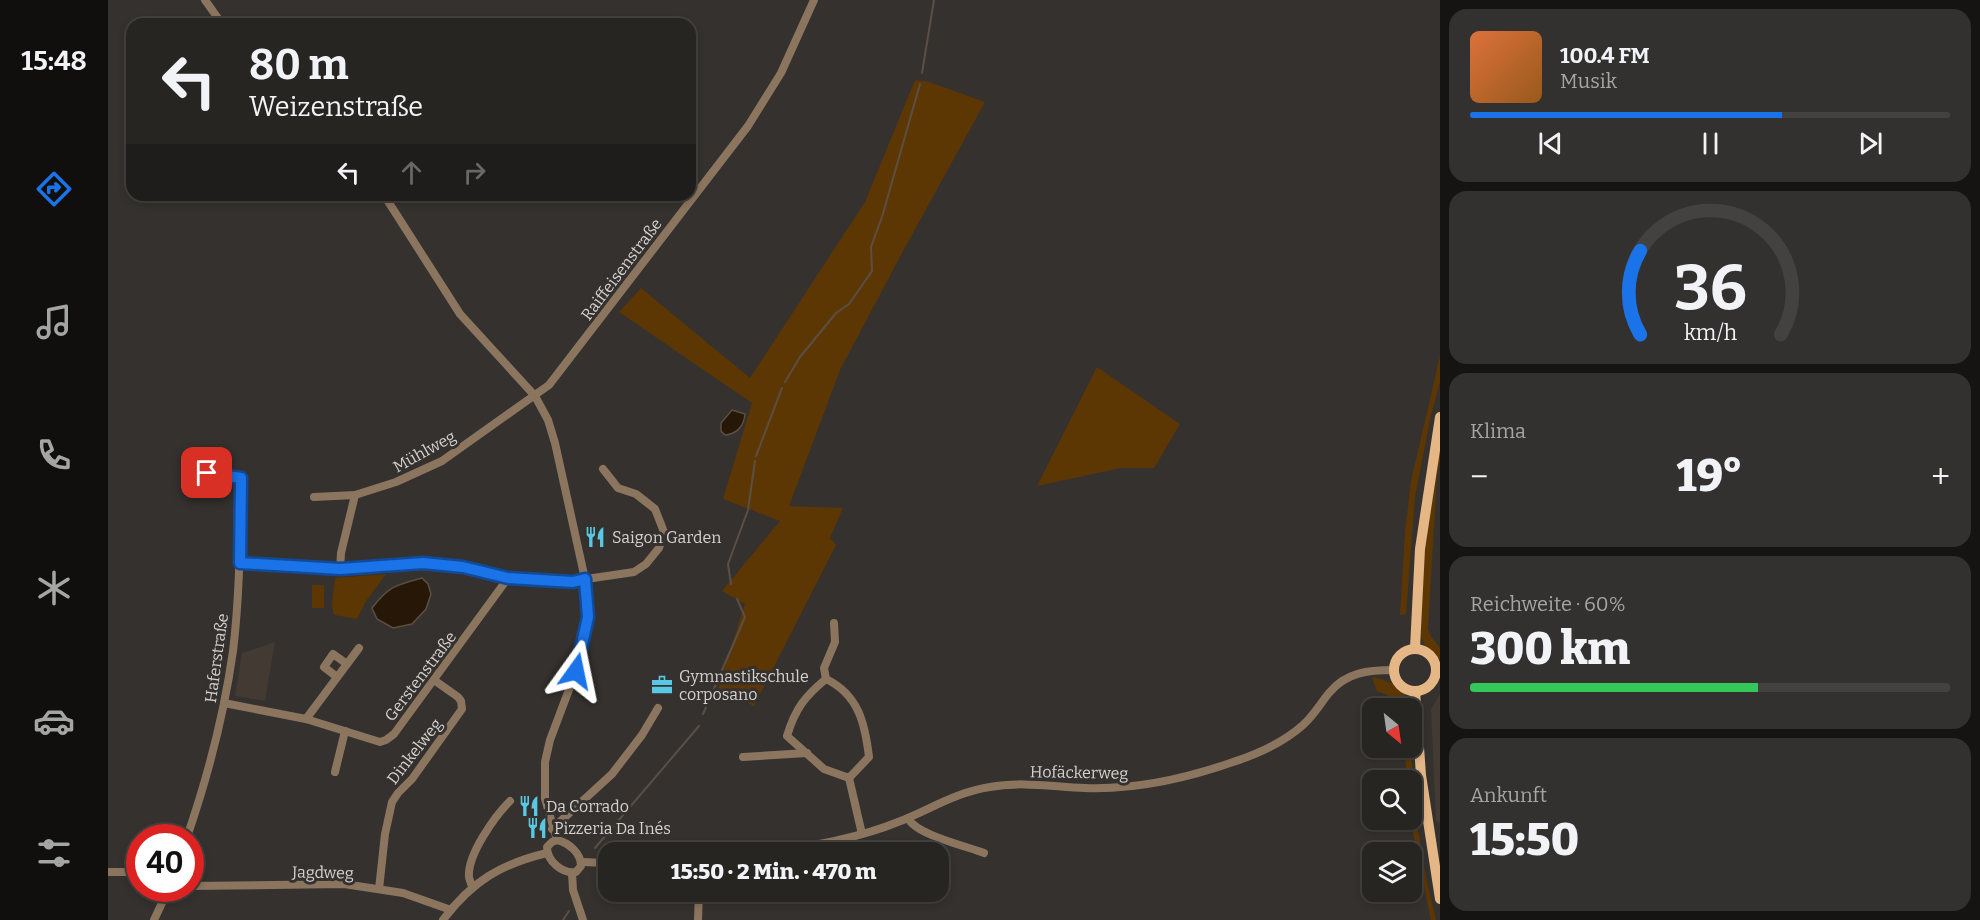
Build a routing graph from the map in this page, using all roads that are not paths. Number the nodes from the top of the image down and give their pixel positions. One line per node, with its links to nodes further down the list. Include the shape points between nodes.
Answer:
1 (205, 0): 3 (street)
2 (814, 0): 4 (street, Raiffeisenstraße, via 781,73 748,126)
3 (218, 18)
4 (696, 194)
5 (388, 201): 7 (street, via 460,314)
6 (690, 201): 7 (street, Raiffeisenstraße, via 549,385)
7 (535, 396): 11 (street, Mühlweg, via 442,461); 16 (street, via 555,443)
8 (1440, 417): 19 (main road, via 1420,549)
9 (603, 469): 16 (street, via 618,488 636,494 655,509 664,532 659,548 634,572)
10 (190, 470): 13 (street, Haferstraße, via 241,478)
11 (355, 495): 12 (street, Mühlweg); 14 (street)
12 (314, 497)
13 (240, 563): 14 (street); 27 (street, Haferstraße)
14 (340, 569): 15 (street, via 423,563 463,567)
15 (508, 578): 16 (street, via 573,582); 25 (street, Gerstenstraße)
16 (585, 579): 38 (street, via 588,617 581,650 545,762 545,799)
17 (834, 622): 24 (street, via 834,642 824,668)
18 (359, 648): 20 (street)
19 (1415, 648): 21 (main road, via 1430,655); 22 (main road, via 1398,657)
20 (347, 664): 23 (street); 23 (street, via 333,654 324,667)
21 (1438, 669): 26 (main road, via 1427,687)
22 (1394, 670): 26 (main road, via 1400,684); 36 (street, Hofäckerweg, via 1366,670 1349,676 1285,739 1200,772 1134,786 988,787 948,798)
23 (337, 677): 29 (street)
24 (826, 679): 31 (street, via 807,694 787,736); 34 (street, via 841,686 854,703 866,732 868,757)
25 (434, 680): 30 (street, Gerstenstraße, via 386,741); 51 (street, Dinkelweg, via 458,697 462,709 392,802)
26 (1415, 691): 52 (main road, via 1421,775)
27 (224, 703): 29 (street, Gerstenstraße); 37 (street, Haferstraße)
28 (658, 708): 38 (street, via 612,774)
29 (306, 719): 30 (street, Gerstenstraße)
30 (345, 731): 33 (street)
31 (807, 753): 32 (street); 34 (street, via 824,769)
32 (743, 757)
33 (335, 772)
34 (849, 778): 39 (street)
35 (510, 801): 50 (street, via 490,825 473,858 469,878)
36 (908, 818): 39 (street, Hofäckerweg); 43 (street, via 929,833)
37 (191, 824)
38 (552, 829): 40 (street)
39 (862, 834): 41 (street, Hofäckerweg)
40 (557, 840): 42 (street, via 549,844); 44 (street, via 572,848)
41 (823, 842)
42 (547, 853): 48 (street, via 563,871); 50 (street, via 510,863)
43 (984, 853)
44 (582, 862): 45 (street); 48 (street)
45 (598, 863)
46 (108, 872): 47 (street)
47 (126, 873)
48 (572, 873): 58 (street)
49 (204, 886): 51 (street, Jagdweg, via 344,884)
50 (472, 887): 55 (street)
51 (379, 889): 55 (street, Jagdweg)
52 (1440, 898)
53 (162, 902): 56 (street)
54 (699, 902): 59 (street)
55 (451, 910): 57 (street)
56 (154, 920)
57 (443, 920)
58 (583, 920)
59 (698, 920)

